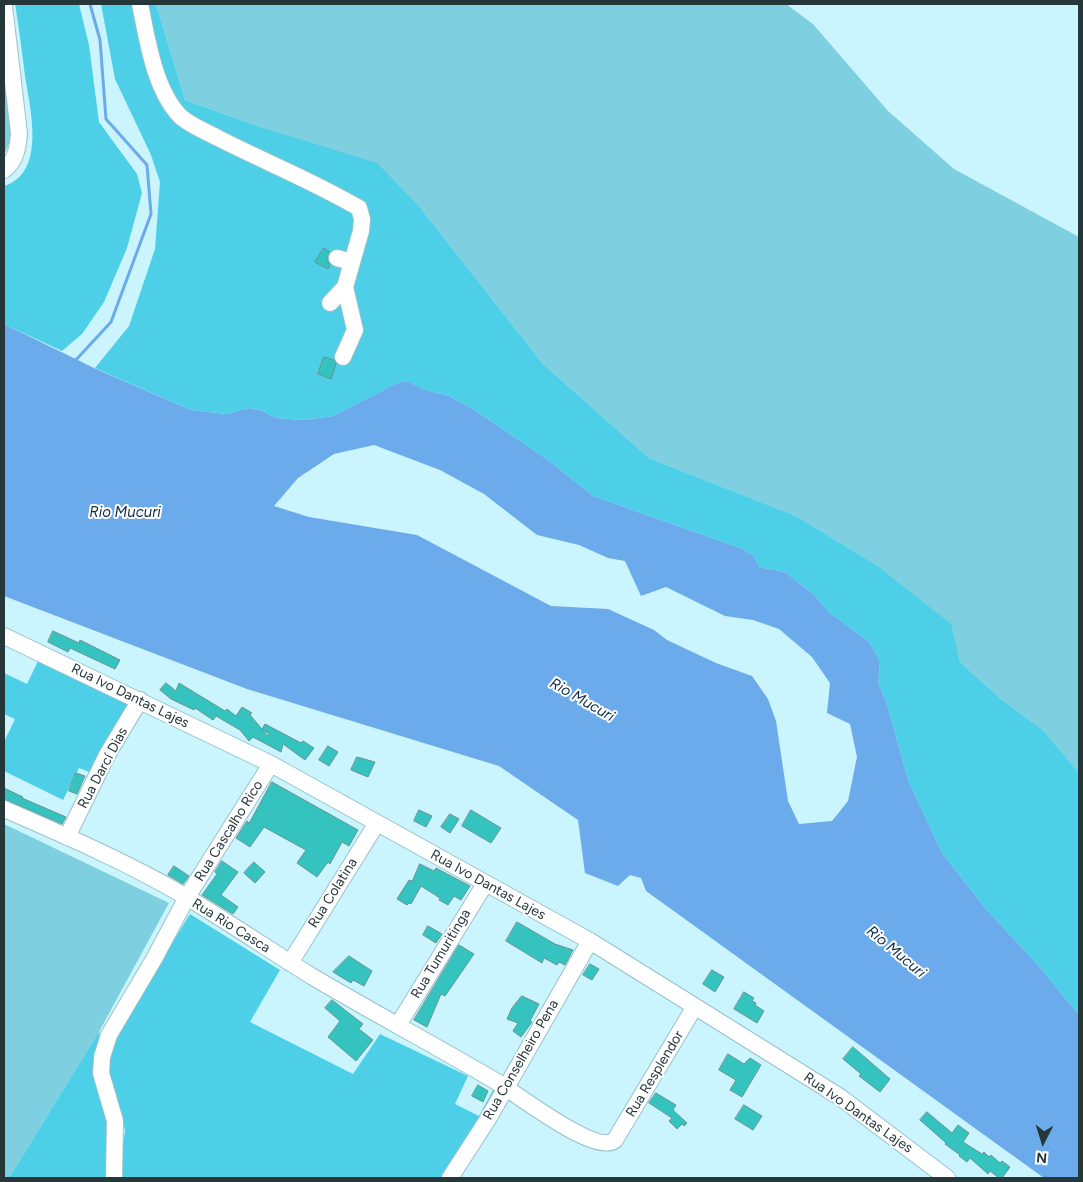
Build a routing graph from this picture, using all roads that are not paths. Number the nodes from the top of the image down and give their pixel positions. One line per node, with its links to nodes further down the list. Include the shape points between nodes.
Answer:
1 (140, 4): 4 (street, via 150,53 164,91 179,116 249,155 324,187 358,208 362,219 361,231 344,260)
2 (4, 6): 3 (street, via 20,133 17,151 10,166)
3 (4, 170)
4 (345, 287): 5 (street); 6 (street, via 355,330)
5 (330, 303)
6 (343, 357)
7 (6, 641): 8 (street, Rua Ivo Dantas Lajes)
8 (140, 700): 9 (street, Rua Ivo Dantas Lajes); 12 (street, Rua Darcí Dias, via 107,755)
9 (271, 764): 11 (street, Rua Ivo Dantas Lajes); 14 (street, Rua Cascalho Rico)
10 (4, 809): 12 (street, Rua Rio Casca)
11 (377, 823): 13 (street, Rua Ivo Dantas Lajes); 16 (street, Rua Colatina)
12 (67, 836): 14 (street, Rua Rio Casca)
13 (485, 884): 15 (street, Rua Ivo Dantas Lajes); 18 (street, Rua Tumuritinga)
14 (187, 897): 16 (street, Rua Rio Casca); 21 (street, Rua Cascalho Rico, via 108,1035 102,1058 101,1073 115,1121)
15 (590, 941): 17 (street, Rua Ivo Dantas Lajes); 19 (street, Rua Conselheiro Pena)
16 (290, 963): 18 (street, Rua Rio Casca)
17 (694, 1008): 20 (street, Rua Resplendor); 23 (street, Rua Ivo Dantas Lajes, via 840,1098)
18 (398, 1025): 19 (street, Rua Rio Casca)
19 (506, 1087): 20 (street, Rua Rio Casca, via 592,1141 605,1144); 22 (street, Rua Conselheiro Pena)
20 (615, 1140)
21 (114, 1178)
22 (450, 1178)
23 (947, 1178)

